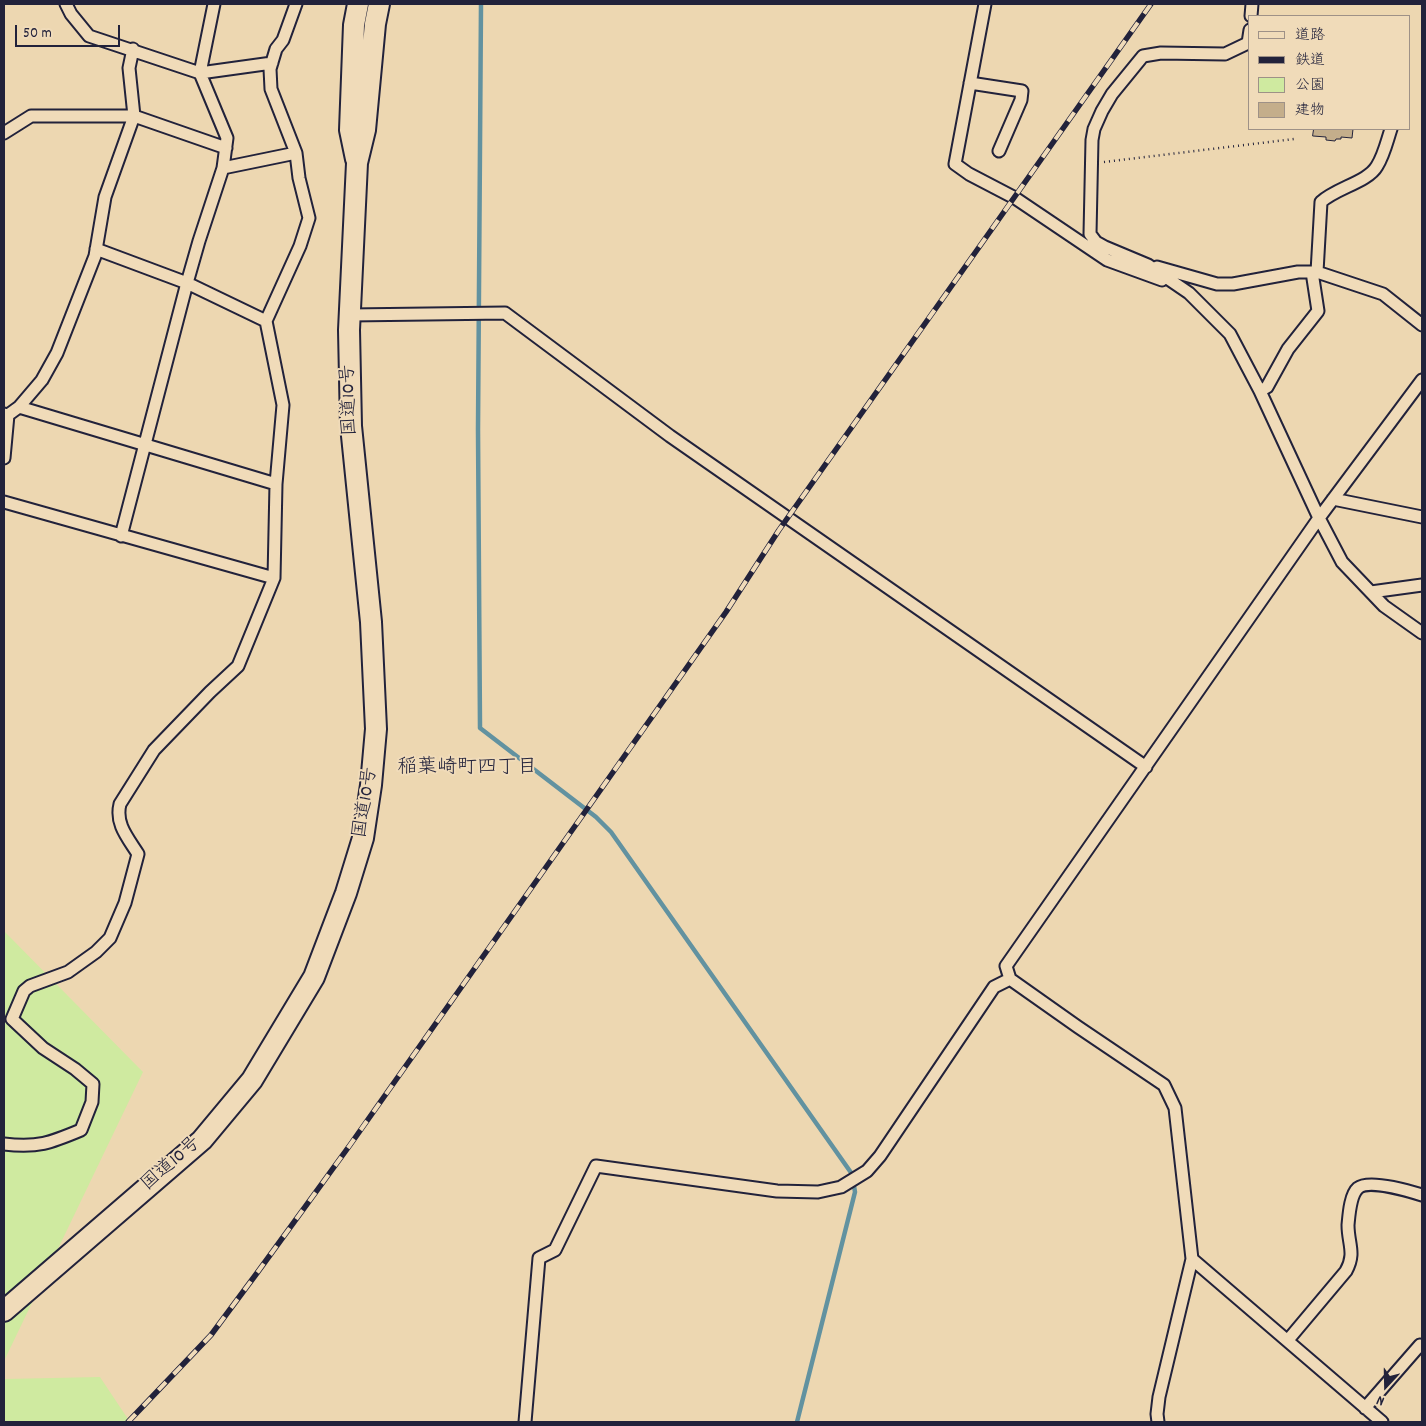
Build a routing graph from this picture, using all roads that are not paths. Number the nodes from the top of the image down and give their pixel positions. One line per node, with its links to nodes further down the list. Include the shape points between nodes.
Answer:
1 (66, 4): 8 (street, via 89,36)
2 (214, 4): 10 (street)
3 (296, 4): 9 (street)
4 (358, 4): 18 (highway, 国道10号, via 354,25 350,130)
5 (379, 4): 18 (highway, 国道10号, via 365,130)
6 (985, 4): 11 (street)
7 (1248, 43): 21 (street, via 1225,54 1161,53 1143,56 1102,111 1092,140 1090,234 1105,247)
8 (133, 49): 10 (street); 12 (street, via 130,68)
9 (272, 63): 10 (street); 17 (street, via 271,89)
10 (200, 73): 15 (street, via 227,138)
11 (970, 83): 16 (street, via 1022,92); 24 (street, via 955,164 1015,198 1107,260)
12 (134, 116): 14 (street, via 32,116); 15 (street); 20 (street, via 105,197)
13 (1391, 130): 22 (street, via 1377,167 1321,202)
14 (4, 133)
15 (226, 148): 19 (street)
16 (999, 151)
17 (296, 153): 19 (street); 26 (street, via 309,218)
18 (357, 163): 25 (highway, 国道10号)
19 (223, 168): 23 (street)
20 (96, 249): 23 (street); 30 (street, via 57,353 42,380)
21 (1148, 265): 22 (street, via 1217,284); 24 (street)
22 (1315, 272): 27 (street, via 1383,294); 29 (street, via 1318,311 1288,349 1267,388)
23 (187, 283): 26 (street); 32 (street)
24 (1175, 284): 29 (street, via 1230,334)
25 (350, 315): 44 (street, via 505,313 670,436); 49 (highway, 国道10号, via 351,426 371,622 376,729 363,838 346,893 314,977 252,1080 202,1140)
26 (266, 321): 34 (street, via 283,405)
27 (1422, 325)
28 (1420, 388): 35 (street)
29 (1260, 391): 38 (street)
30 (19, 407): 31 (street); 32 (street)
31 (6, 415): 33 (street)
32 (145, 445): 34 (street); 39 (street)
33 (4, 458)
34 (276, 484): 40 (street)
35 (1333, 499): 37 (street); 38 (street)
36 (4, 502): 39 (street)
37 (1422, 517)
38 (1319, 518): 42 (street, via 1342,562); 44 (street)
39 (120, 536): 40 (street)
40 (274, 578): 46 (street, via 238,666 154,750 120,804 119,823 138,854 125,903 110,938 68,972 24,990 12,1019 43,1048 93,1084 92,1102 81,1130 51,1142 26,1147)
41 (1422, 585): 42 (street)
42 (1371, 592): 43 (street, via 1384,606)
43 (1422, 632)
44 (1146, 767): 45 (street, via 1006,966)
45 (1010, 979): 48 (street, via 1164,1085 1175,1108); 53 (street, via 994,987 880,1156 867,1171 845,1185 818,1192 777,1191 596,1166 555,1250 539,1258)
46 (4, 1144)
47 (1422, 1196): 50 (street, via 1384,1186 1362,1185 1356,1190 1348,1226 1350,1263)
48 (1192, 1258): 50 (street); 54 (street, via 1159,1397)
49 (4, 1311)
50 (1288, 1340): 52 (street)
51 (1422, 1347): 52 (street, via 1420,1345)
52 (1366, 1408): 55 (street)
53 (525, 1422)
54 (1158, 1422)
55 (1382, 1422)

